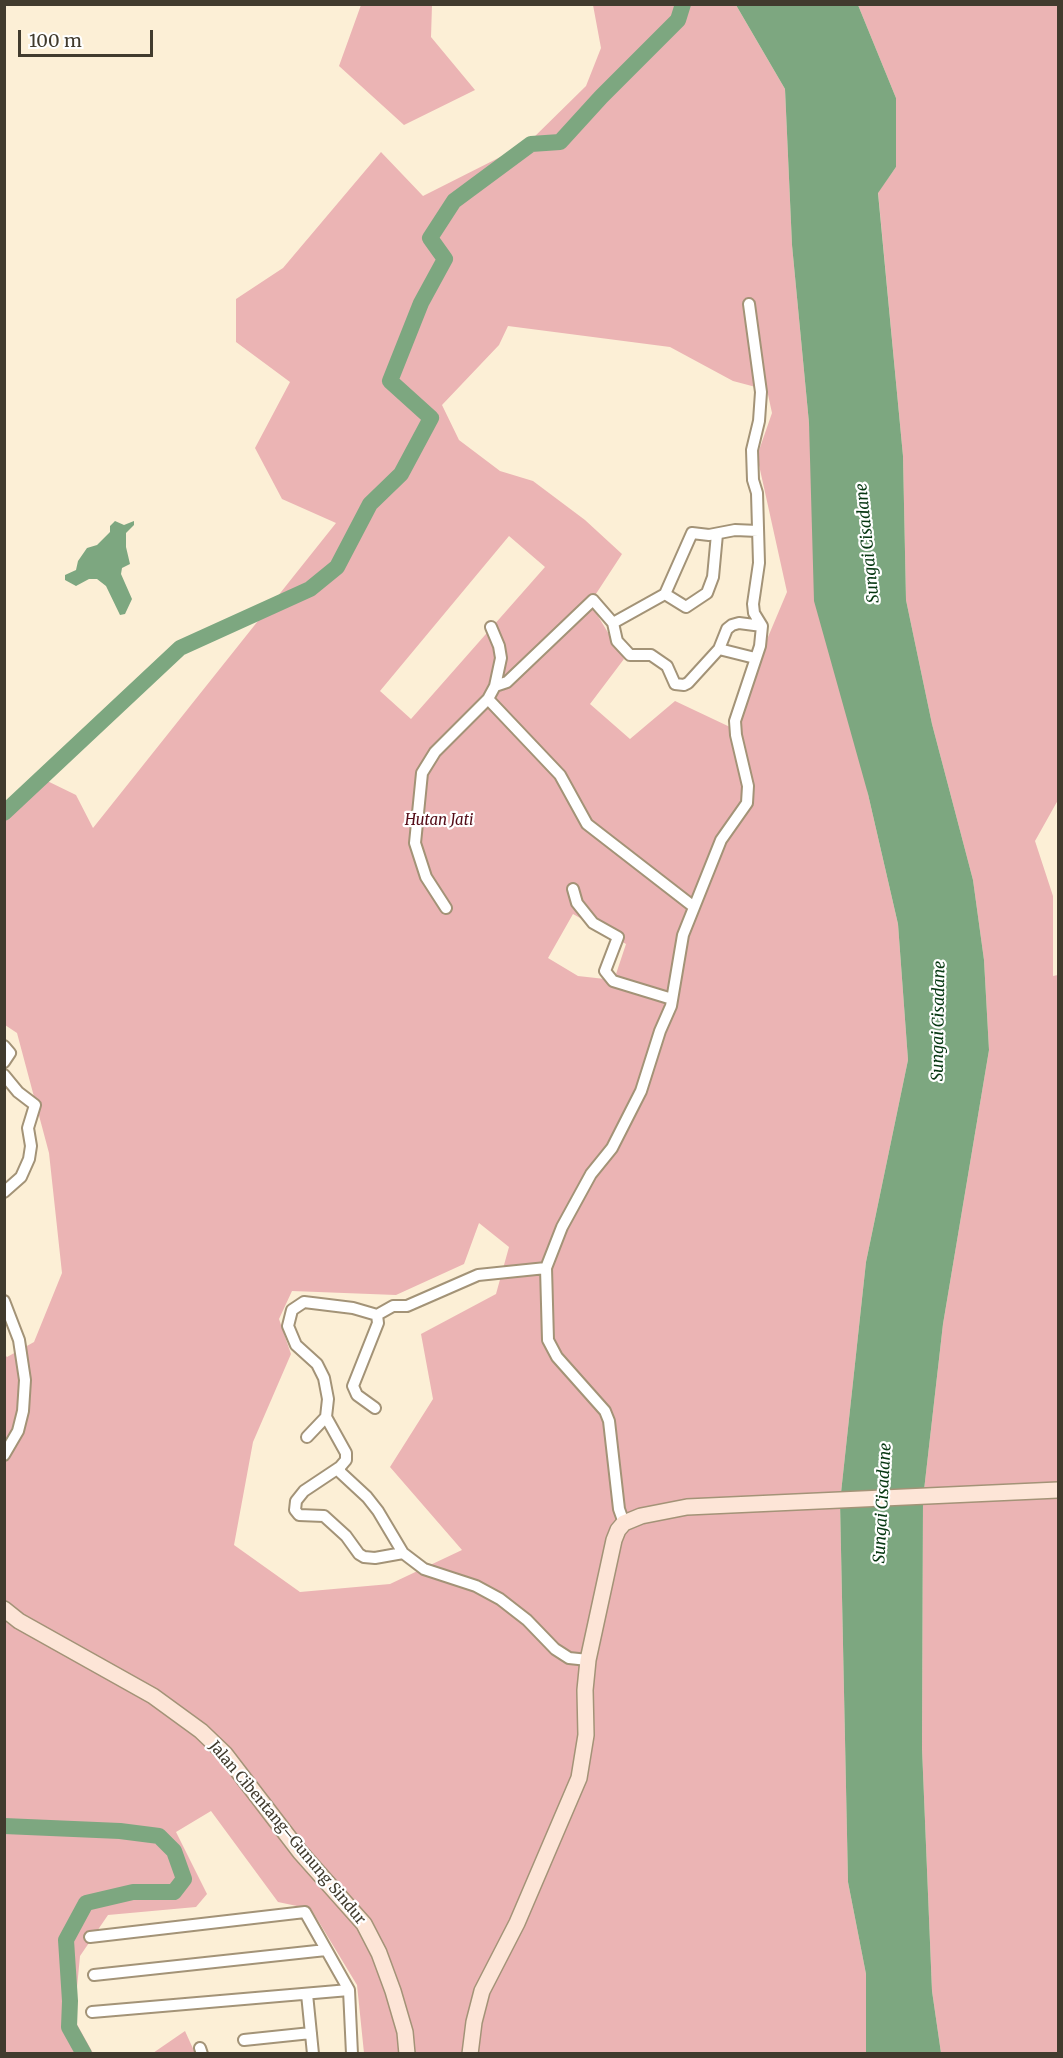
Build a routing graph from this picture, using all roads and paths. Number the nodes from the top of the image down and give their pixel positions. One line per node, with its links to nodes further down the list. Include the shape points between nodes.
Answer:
1 (749, 304): 2 (street, via 761,392 752,450)
2 (758, 531): 3 (street); 6 (street, via 759,563 753,604)
3 (717, 534): 4 (street, via 692,533); 4 (street, via 708,593 686,607)
4 (664, 594): 5 (street)
5 (613, 623): 8 (street, via 618,641 630,654 651,655 667,666 675,684 688,683); 10 (street, via 593,600 507,682)
6 (762, 626): 8 (street, via 732,625); 9 (street)
7 (491, 627): 10 (street, via 501,658)
8 (719, 649): 9 (street)
9 (755, 658): 13 (street, via 735,721 748,786 747,803 721,840)
10 (495, 686): 11 (street)
11 (488, 699): 13 (street, via 560,775 587,824); 14 (street, via 435,752 422,773 415,843 426,877)
12 (573, 889): 15 (street, via 577,903 592,923 618,937 605,971 614,981)
13 (694, 907): 15 (street, via 683,935)
14 (446, 908)
15 (672, 999): 20 (street, via 641,1091 612,1148 591,1174 562,1227)
16 (4, 1046): 17 (street, via 10,1053)
17 (4, 1062)
18 (4, 1075): 19 (street, via 35,1106 28,1128 32,1146 29,1159 21,1177)
19 (4, 1192)
20 (546, 1268): 22 (street, via 478,1275); 29 (street, via 548,1340 557,1357 605,1411)
21 (4, 1301): 26 (street, via 20,1340 25,1380 18,1431)
22 (377, 1315): 23 (street, via 378,1323 353,1386 357,1395); 24 (street, via 304,1302 292,1311 288,1326 296,1345 317,1364 324,1378)
23 (375, 1408)
24 (326, 1417): 25 (street); 27 (street, via 346,1453)
25 (307, 1437)
26 (4, 1455)
27 (340, 1467): 30 (street, via 340,1472 378,1511); 30 (street, via 304,1491 295,1510 299,1515 324,1516 364,1557)
28 (1059, 1490): 29 (main road, via 687,1507)
29 (624, 1523): 32 (main road, via 614,1540)
30 (403, 1553): 32 (street, via 424,1569 476,1586 500,1599 555,1649 569,1658)
31 (4, 1609): 43 (main road, Jalan Cibentang–Gunung Sindur, via 153,1696 225,1754 300,1852 363,1924 393,1991)
32 (588, 1660): 44 (main road, via 586,1735 579,1778 517,1923 482,1991)
33 (90, 1936): 34 (street, via 305,1912)
34 (326, 1950): 35 (street); 36 (street)
35 (94, 1975)
36 (349, 1990): 37 (street); 42 (street)
37 (308, 1994): 38 (street); 39 (street)
38 (92, 2012)
39 (311, 2033): 40 (street); 41 (street)
40 (244, 2040)
41 (312, 2054)
42 (352, 2054)
43 (407, 2054)
44 (470, 2054)

